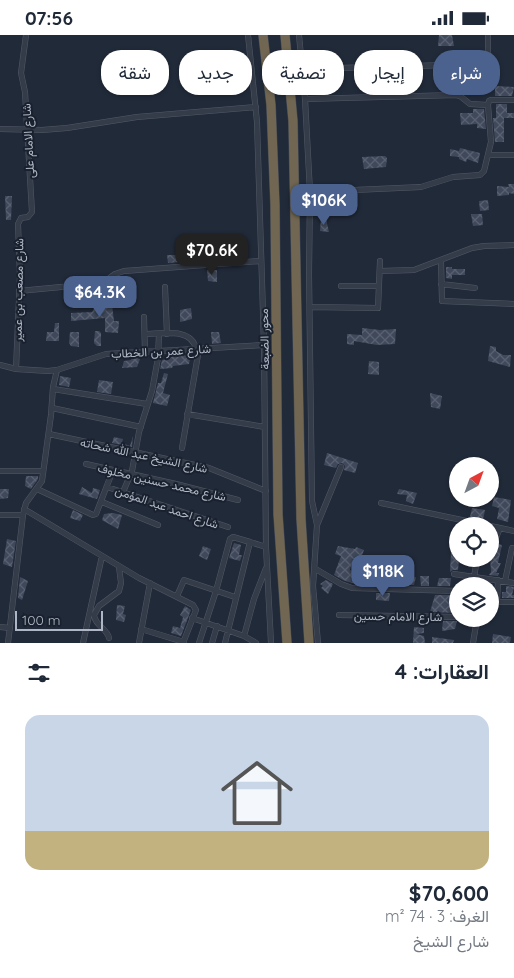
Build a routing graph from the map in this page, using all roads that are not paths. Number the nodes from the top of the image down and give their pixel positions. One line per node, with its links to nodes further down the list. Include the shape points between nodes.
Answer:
1 (26, 35): 17 (street, شارع الامام على, via 21,73)
2 (248, 35): 15 (street)
3 (263, 35): 116 (highway, محور الضبعة, via 271,105 278,514)
4 (285, 35): 117 (highway, via 293,121 301,519)
5 (299, 35): 7 (street)
6 (488, 35): 8 (street)
7 (300, 50)
8 (488, 50)
9 (433, 65): 10 (street)
10 (344, 68)
11 (304, 95): 12 (street)
12 (305, 99): 14 (street, via 456,95 470,104); 20 (street)
13 (514, 100): 14 (street, via 492,100)
14 (488, 105): 18 (street, via 491,142)
15 (256, 107): 17 (street, via 137,117 67,128); 23 (street)
16 (0, 129): 17 (street)
17 (26, 129): 21 (street, شارع الامام على, via 32,209)
18 (488, 155): 19 (street); 20 (street, via 480,175 453,177 421,187)
19 (514, 155)
20 (310, 192): 34 (street)
21 (28, 217): 32 (street, شارع مصعب بن عمير, via 18,221)
22 (514, 245): 25 (street, via 478,247)
23 (261, 261): 32 (street, via 124,271 103,283); 39 (street)
24 (380, 261): 26 (street)
25 (440, 261): 26 (street, via 414,269); 27 (street)
26 (380, 271): 29 (street)
27 (441, 284): 31 (street); 33 (street, via 442,301)
28 (341, 286): 29 (street)
29 (379, 286): 34 (street, via 377,308)
30 (165, 287): 36 (street)
31 (475, 288)
32 (19, 291): 44 (street, شارع مصعب بن عمير)
33 (514, 304)
34 (310, 307): 71 (street, via 312,501)
35 (144, 317): 37 (street)
36 (167, 333): 38 (street); 40 (street, via 189,337)
37 (145, 334): 38 (street); 41 (street)
38 (159, 334): 42 (street)
39 (264, 345): 40 (street, شارع عمر بن الخطاب); 51 (street)
40 (197, 349): 42 (street, شارع عمر بن الخطاب); 49 (street)
41 (145, 352): 42 (street, شارع عمر بن الخطاب); 45 (street, شارع عمر بن الخطاب, via 106,354)
42 (158, 352): 47 (street)
43 (0, 365): 44 (street, شارع عمر بن الخطاب)
44 (16, 369): 45 (street, شارع عمر بن الخطاب)
45 (57, 370): 46 (street)
46 (53, 389): 47 (street); 48 (street)
47 (147, 404): 50 (street)
48 (52, 408): 50 (street); 52 (street)
49 (187, 414): 51 (street); 53 (street)
50 (141, 427): 54 (street)
51 (265, 427): 63 (street)
52 (48, 434): 54 (street, شارع الشيخ عبد الله شحاته); 59 (street)
53 (182, 448)
54 (136, 453): 60 (street); 63 (street, شارع الشيخ عبد الله شحاته, via 209,468)
55 (86, 465): 57 (street, شارع محمد حسنين مخلوف)
56 (341, 467): 71 (street)
57 (112, 470): 60 (street, شارع محمد حسنين مخلوف); 61 (street)
58 (0, 471): 59 (street)
59 (43, 471): 62 (street)
60 (131, 474): 64 (street); 65 (street, شارع محمد حسنين مخلوف)
61 (107, 487): 64 (street, شارع احمد عبد المؤمن); 66 (street)
62 (37, 489): 66 (street, via 93,515); 68 (street)
63 (266, 491): 76 (street)
64 (123, 492): 72 (street, شارع احمد عبد المؤمن)
65 (238, 500)
66 (102, 501): 70 (street)
67 (381, 503): 73 (street)
68 (23, 512): 69 (street); 78 (street); 102 (street)
69 (0, 515)
70 (158, 525)
71 (317, 525): 82 (street)
72 (228, 527)
73 (500, 528): 74 (street)
74 (514, 531)
75 (250, 542): 76 (street); 89 (street, via 231,538); 92 (street)
76 (266, 547): 79 (street)
77 (514, 548): 86 (street)
78 (102, 556): 80 (street); 109 (street)
79 (267, 566): 105 (street); 115 (street)
80 (119, 567): 87 (street); 106 (street, via 119,591 94,615 96,624 107,632)
81 (476, 567): 84 (street)
82 (314, 568): 90 (street, via 352,587); 118 (street)
83 (454, 574): 84 (street)
84 (474, 577)
85 (499, 580): 86 (street)
86 (505, 581): 88 (street)
87 (150, 583): 91 (street); 103 (street)
88 (514, 583)
89 (216, 591): 91 (street, via 184,580); 92 (street); 98 (street)
90 (449, 591)
91 (178, 596): 97 (street, via 194,606 196,611)
92 (235, 597): 104 (street)
93 (499, 602): 94 (street)
94 (514, 602)
95 (339, 615): 96 (street, شارع الامام حسين)
96 (449, 617)
97 (192, 619): 98 (street); 107 (street)
98 (205, 622): 100 (street); 111 (street)
99 (0, 627): 102 (street)
100 (216, 627): 104 (street); 112 (street)
101 (476, 627): 119 (street)
102 (10, 628): 108 (street)
103 (141, 629): 107 (street); 110 (street)
104 (227, 630): 105 (street); 113 (street)
105 (244, 636): 114 (street)
106 (109, 638)
107 (184, 642)
108 (8, 643)
109 (83, 643)
110 (139, 643)
111 (199, 643)
112 (212, 643)
113 (225, 643)
114 (256, 643)
115 (271, 643)
116 (287, 643)
117 (309, 643)
118 (318, 643)
119 (473, 643)

